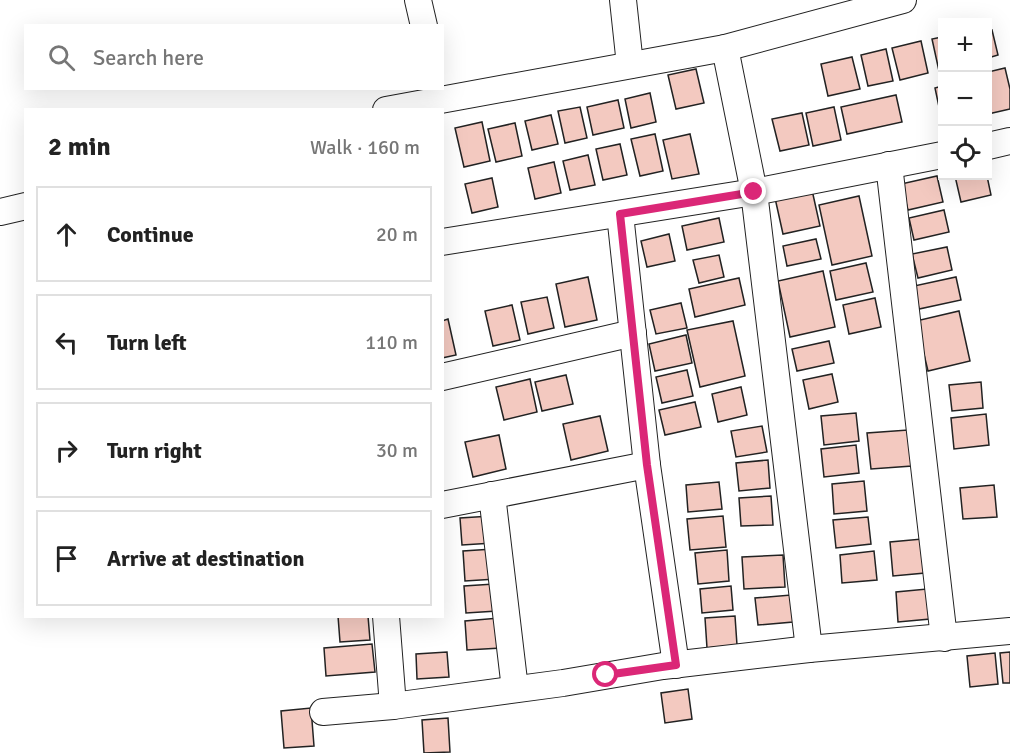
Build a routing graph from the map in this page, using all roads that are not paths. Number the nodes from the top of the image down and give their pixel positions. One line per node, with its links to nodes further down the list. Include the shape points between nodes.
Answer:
1 (418, 0): 4 (street)
2 (623, 0): 6 (street)
3 (903, 0): 5 (street)
4 (424, 24)
5 (724, 48): 6 (street); 13 (street)
6 (630, 65): 7 (street)
7 (439, 94): 8 (street)
8 (393, 108)
9 (1010, 141): 10 (street)
10 (992, 145)
11 (938, 155): 12 (street)
12 (890, 165): 13 (street); 25 (street)
13 (754, 192): 16 (street); 26 (street)
14 (24, 206): 15 (street)
15 (0, 212)
16 (620, 214): 17 (street); 18 (street)
17 (444, 242)
18 (633, 333): 19 (street); 20 (street)
19 (444, 377)
20 (647, 465): 21 (street); 27 (street)
21 (492, 495): 22 (street); 28 (street)
22 (444, 505)
23 (386, 618): 29 (street)
24 (1010, 631): 25 (street)
25 (944, 638): 26 (street)
26 (809, 649): 27 (street)
27 (676, 665): 28 (street)
28 (515, 689): 29 (street)
29 (393, 706): 30 (street)
30 (323, 712)

